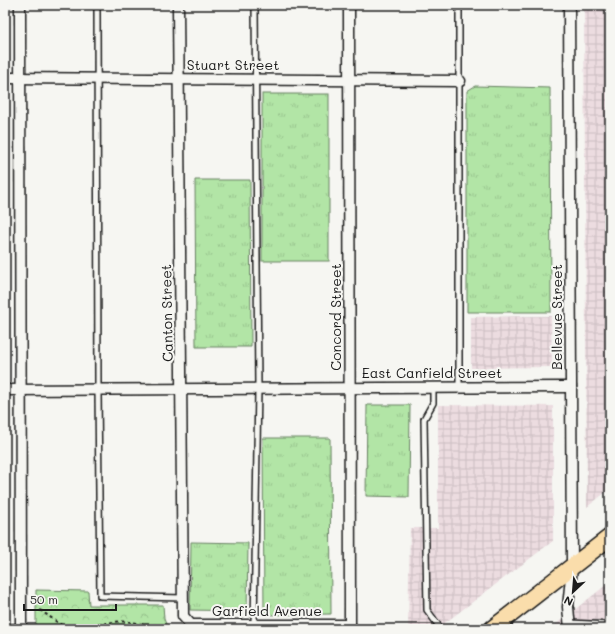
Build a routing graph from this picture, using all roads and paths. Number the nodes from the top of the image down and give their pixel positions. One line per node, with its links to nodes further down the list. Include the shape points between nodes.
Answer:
1 (20, 5): 9 (street)
2 (97, 5): 10 (lane)
3 (178, 5): 11 (street, Canton Street)
4 (255, 5): 12 (lane)
5 (349, 5): 13 (street, Concord Street)
6 (458, 5): 14 (lane)
7 (568, 5): 16 (street, Bellevue Street)
8 (5, 78): 9 (street, Stuart Street)
9 (20, 78): 10 (street, Stuart Street); 22 (street)
10 (97, 78): 11 (street, Stuart Street); 23 (lane)
11 (178, 79): 12 (street, Stuart Street); 19 (street, Canton Street)
12 (255, 80): 13 (street, Stuart Street); 20 (lane)
13 (349, 80): 14 (street, Stuart Street); 17 (street, Concord Street)
14 (460, 81): 15 (lane)
15 (459, 387): 16 (street, East Canfield Street); 18 (street, East Canfield Street)
16 (571, 387): 25 (street, Bellevue Street)
17 (350, 388): 18 (street, East Canfield Street); 20 (street, East Canfield Street); 33 (street, Concord Street)
18 (433, 388): 38 (lane, via 433,403 424,420 427,610)
19 (182, 389): 20 (street, East Canfield Street); 23 (street, East Canfield Street); 26 (street, Canton Street)
20 (258, 389): 29 (lane)
21 (5, 390): 22 (street, East Canfield Street)
22 (21, 390): 23 (street, East Canfield Street); 34 (street)
23 (98, 390): 26 (lane, via 100,596)
24 (610, 537): 25 (main road)
25 (572, 567): 31 (street, Bellevue Street, via 568,607); 39 (main road)
26 (183, 598): 28 (street, Canton Street)
27 (40, 610): 35 (path)
28 (185, 620): 29 (street, Garfield Avenue, via 191,625)
29 (254, 625): 33 (street, Garfield Avenue)
30 (610, 625): 31 (lane)
31 (570, 626)
32 (5, 627): 34 (lane)
33 (350, 627)
34 (21, 628)
35 (67, 629)
36 (87, 629): 37 (path, via 122,621 142,623)
37 (152, 629)
38 (441, 629)
39 (492, 629)

